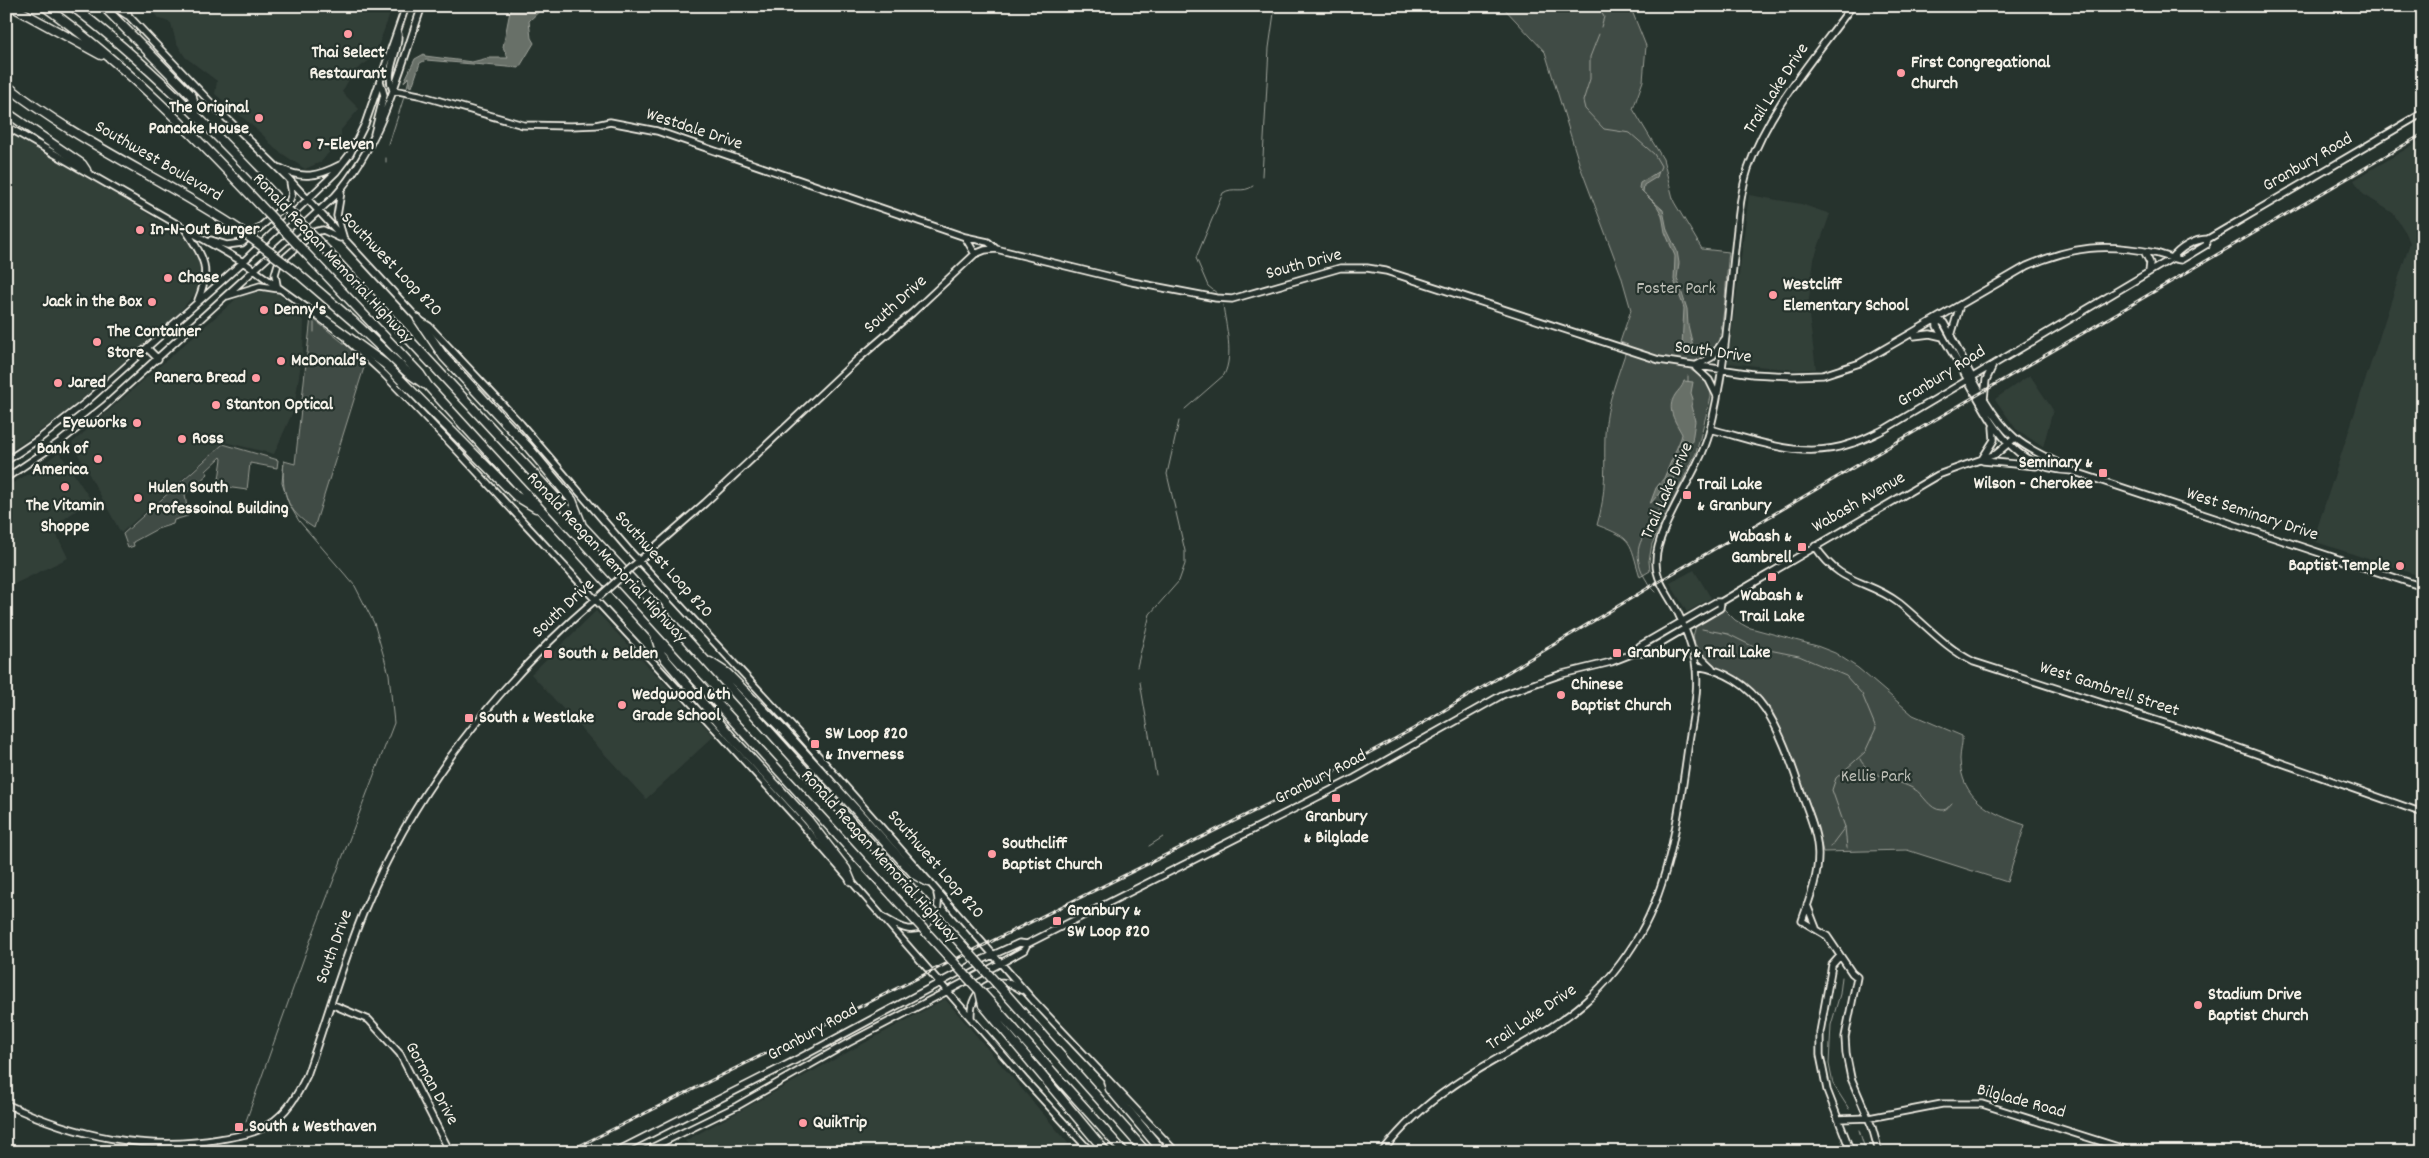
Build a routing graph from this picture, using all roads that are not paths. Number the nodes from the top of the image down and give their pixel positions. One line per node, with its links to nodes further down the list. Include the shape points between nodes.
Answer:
1 (11, 6): 12 (highway)
2 (44, 6): 12 (highway, Ronald Reagan Memorial Highway)
3 (72, 6): 20 (highway, Ronald Reagan Memorial Highway, via 115,39)
4 (103, 6): 20 (highway, via 192,96)
5 (115, 6): 10 (highway)
6 (120, 6): 10 (main road, Southwest Loop 820)
7 (406, 6): 11 (main road)
8 (422, 6): 13 (main road)
9 (1852, 6): 53 (main road, Trail Lake Drive, via 1776,111 1755,151 1742,195)
10 (127, 14): 25 (main road, Southwest Loop 820)
11 (397, 31): 13 (main road, via 398,43 390,72); 15 (main road)
12 (113, 61): 60 (highway, Ronald Reagan Memorial Highway, bridge, via 189,131)
13 (394, 83): 15 (main road); 17 (main road); 17 (main road, Westdale Drive, via 403,93); 23 (main road)
14 (6, 85): 18 (highway, Southwest Boulevard)
15 (380, 85): 23 (main road, via 384,97); 24 (main road, via 362,132)
16 (6, 92): 18 (highway)
17 (407, 92): 33 (main road, Westdale Drive, via 523,125 596,125 610,122 657,131)
18 (40, 111): 60 (highway, Southwest Boulevard, bridge, via 243,232 353,320 407,372)
19 (6, 112): 26 (highway, via 82,164)
20 (195, 112): 73 (highway, Ronald Reagan Memorial Highway, bridge)
21 (2423, 114): 38 (main road, Granbury Road, via 2208,239 2200,239 2177,252)
22 (6, 126): 26 (main road)
23 (374, 141): 28 (main road)
24 (344, 163): 25 (main road, via 322,174 302,176); 29 (main road)
25 (273, 164): 27 (main road, Southwest Loop 820)
26 (86, 170): 31 (main road)
27 (289, 179): 29 (main road, Southwest Loop 820); 32 (main road, via 292,194 288,202 246,241 227,245)
28 (342, 188): 30 (main road); 34 (main road, via 337,216)
29 (308, 200): 30 (main road, Southwest Loop 820); 39 (main road)
30 (319, 212): 34 (main road, Southwest Loop 820); 40 (main road)
31 (184, 227): 32 (main road); 45 (main road, via 206,265 205,284)
32 (200, 236): 39 (main road)
33 (965, 237): 35 (main road, Westdale Drive, via 988,242); 37 (main road)
34 (344, 240): 42 (main road, via 323,230 314,232 278,264 275,274); 48 (main road, Southwest Loop 820)
35 (996, 249): 37 (main road, South Drive); 57 (main road, South Drive, via 1132,282 1232,299 1340,268 1386,271 1659,360)
36 (2145, 253): 38 (main road, South Drive); 41 (main road, via 2150,263); 46 (main road, South Drive, via 2112,247 2066,251 2027,266)
37 (975, 254): 75 (main road, South Drive)
38 (2171, 259): 41 (main road, Granbury Road)
39 (243, 262): 40 (main road); 45 (main road)
40 (254, 270): 42 (main road); 43 (main road)
41 (2149, 272): 56 (main road, Granbury Road)
42 (278, 286): 44 (main road)
43 (225, 296): 44 (main road, via 260,286 279,289); 55 (main road)
44 (296, 300): 47 (main road)
45 (196, 303): 54 (main road)
46 (1960, 306): 49 (main road, South Drive); 50 (main road)
47 (315, 313): 72 (highway, via 385,364 516,496); 77 (main road, via 384,374)
48 (418, 319): 73 (highway, via 444,357 528,447 572,500); 75 (main road, Southwest Loop 820, via 429,326 472,371)
49 (1936, 319): 50 (main road, West Seminary Drive, via 1944,323); 51 (main road, South Drive); 52 (main road, West Seminary Drive)
50 (1951, 336): 59 (main road, West Seminary Drive)
51 (1910, 337): 52 (main road, via 1930,334); 58 (main road, South Drive, via 1860,363 1823,375 1793,376)
52 (1943, 337): 59 (main road, West Seminary Drive)
53 (1725, 338): 57 (main road, via 1712,357); 58 (main road, Trail Lake Drive)
54 (147, 348): 55 (main road); 68 (main road, via 73,413)
55 (158, 359): 71 (main road, via 78,428)
56 (1996, 361): 59 (main road, Granbury Road); 62 (main road, via 1986,380)
57 (1694, 366): 58 (main road, South Drive); 61 (main road, via 1709,380)
58 (1721, 369): 61 (main road, Trail Lake Drive)
59 (1970, 378): 62 (main road, West Seminary Drive); 63 (main road, West Seminary Drive); 64 (main road, Granbury Road, via 1885,430 1853,444 1833,448 1808,452 1774,448)
60 (428, 386): 72 (highway, Ronald Reagan Memorial Highway)
61 (1717, 396): 64 (main road, Trail Lake Drive)
62 (1984, 399): 65 (main road, West Seminary Drive)
63 (1992, 422): 66 (main road, West Seminary Drive); 67 (main road, via 1994,440)
64 (1710, 429): 79 (main road, Trail Lake Drive, via 1699,461 1660,539 1656,555 1659,578)
65 (2015, 438): 66 (main road, Wabash Avenue); 70 (main road, West Seminary Drive)
66 (2008, 446): 67 (main road, Wabash Avenue); 69 (main road, West Seminary Drive)
67 (1981, 460): 69 (main road); 74 (main road, Wabash Avenue, via 1938,475)
68 (6, 461)
69 (2045, 467): 70 (main road, West Seminary Drive)
70 (2072, 471): 76 (main road, West Seminary Drive)
71 (6, 478)
72 (542, 511): 81 (highway, Ronald Reagan Memorial Highway)
73 (582, 527): 84 (highway, Ronald Reagan Memorial Highway)
74 (1815, 546): 78 (main road, Wabash Avenue); 87 (main road, West Gambrell Street, via 1839,574 1898,603 1969,660 2208,737)
75 (639, 561): 77 (main road, South Drive, bridge); 89 (main road, Southwest Loop 820, via 884,828)
76 (2423, 587)
77 (597, 598): 88 (main road); 102 (main road, South Drive, via 512,680 438,774 402,833 364,910)
78 (1721, 602): 79 (main road, Wabash Avenue); 80 (main road, Wabash Avenue, via 1720,608)
79 (1683, 622): 80 (main road, Trail Lake Drive); 83 (main road, Granbury Road, via 1640,646)
80 (1686, 630): 82 (main road, Trail Lake Drive); 83 (main road, Granbury Road, via 1643,653)
81 (654, 633): 88 (highway, via 661,654 808,820 846,869); 101 (highway, Ronald Reagan Memorial Highway, bridge, via 979,990)
82 (1692, 648): 85 (main road, Trail Lake Drive); 86 (main road)
83 (1634, 653): 94 (main road, Granbury Road, via 1502,695 1355,778)
84 (700, 656): 89 (highway, via 727,673 915,874); 114 (highway, Ronald Reagan Memorial Highway, bridge)
85 (1696, 666): 86 (main road); 117 (main road, Trail Lake Drive, via 1696,693 1675,833 1653,907 1640,934 1583,1004 1450,1088)
86 (1714, 669): 91 (main road, via 1752,692 1777,727 1817,845 1816,876)
87 (2423, 813)
88 (851, 881): 92 (main road)
89 (928, 882): 90 (main road, Southwest Loop 820)
90 (937, 893): 92 (main road, via 938,911 920,928 903,928); 95 (main road, Southwest Loop 820)
91 (1807, 905): 93 (main road); 93 (main road, via 1802,921)
92 (882, 917): 98 (main road)
93 (1816, 928): 96 (main road, via 1827,936)
94 (1027, 944): 95 (main road, Granbury Road, via 1020,943); 97 (main road, Granbury Road, via 1024,950)
95 (994, 954): 97 (main road, Southwest Loop 820); 98 (main road, Granbury Road)
96 (1840, 956): 106 (main road, via 1857,977 1846,1054 1851,1078); 107 (main road, via 1832,965 1819,1046 1824,1081)
97 (1001, 963): 99 (main road, Granbury Road); 100 (main road, Southwest Loop 820)
98 (940, 982): 99 (main road); 109 (main road, Granbury Road)
99 (947, 991): 103 (main road); 110 (main road, Granbury Road, via 737,1106)
100 (1032, 999): 103 (main road, via 1012,984 997,981 983,988 975,997); 104 (main road, Southwest Loop 820)
101 (986, 1003): 112 (highway); 113 (highway)
102 (331, 1004): 105 (main road, South Drive, via 307,1075 295,1099 274,1121 249,1133 187,1144 113,1140 51,1123); 108 (main road, Gorman Drive, via 368,1020 400,1054)
103 (971, 1019): 111 (main road)
104 (1108, 1082): 115 (highway, via 1110,1090); 116 (main road, Southwest Loop 820)
105 (6, 1104)
106 (1869, 1118): 107 (main road, Bilglade Road); 119 (main road); 120 (main road, Bilglade Road, via 1942,1104 1982,1104)
107 (1839, 1119): 118 (main road)
108 (450, 1152)
109 (615, 1152)
110 (643, 1152)
111 (1091, 1152)
112 (1106, 1152)
113 (1124, 1152)
114 (1146, 1152)
115 (1163, 1152)
116 (1176, 1152)
117 (1382, 1152)
118 (1851, 1152)
119 (1879, 1152)
120 (2134, 1152)

